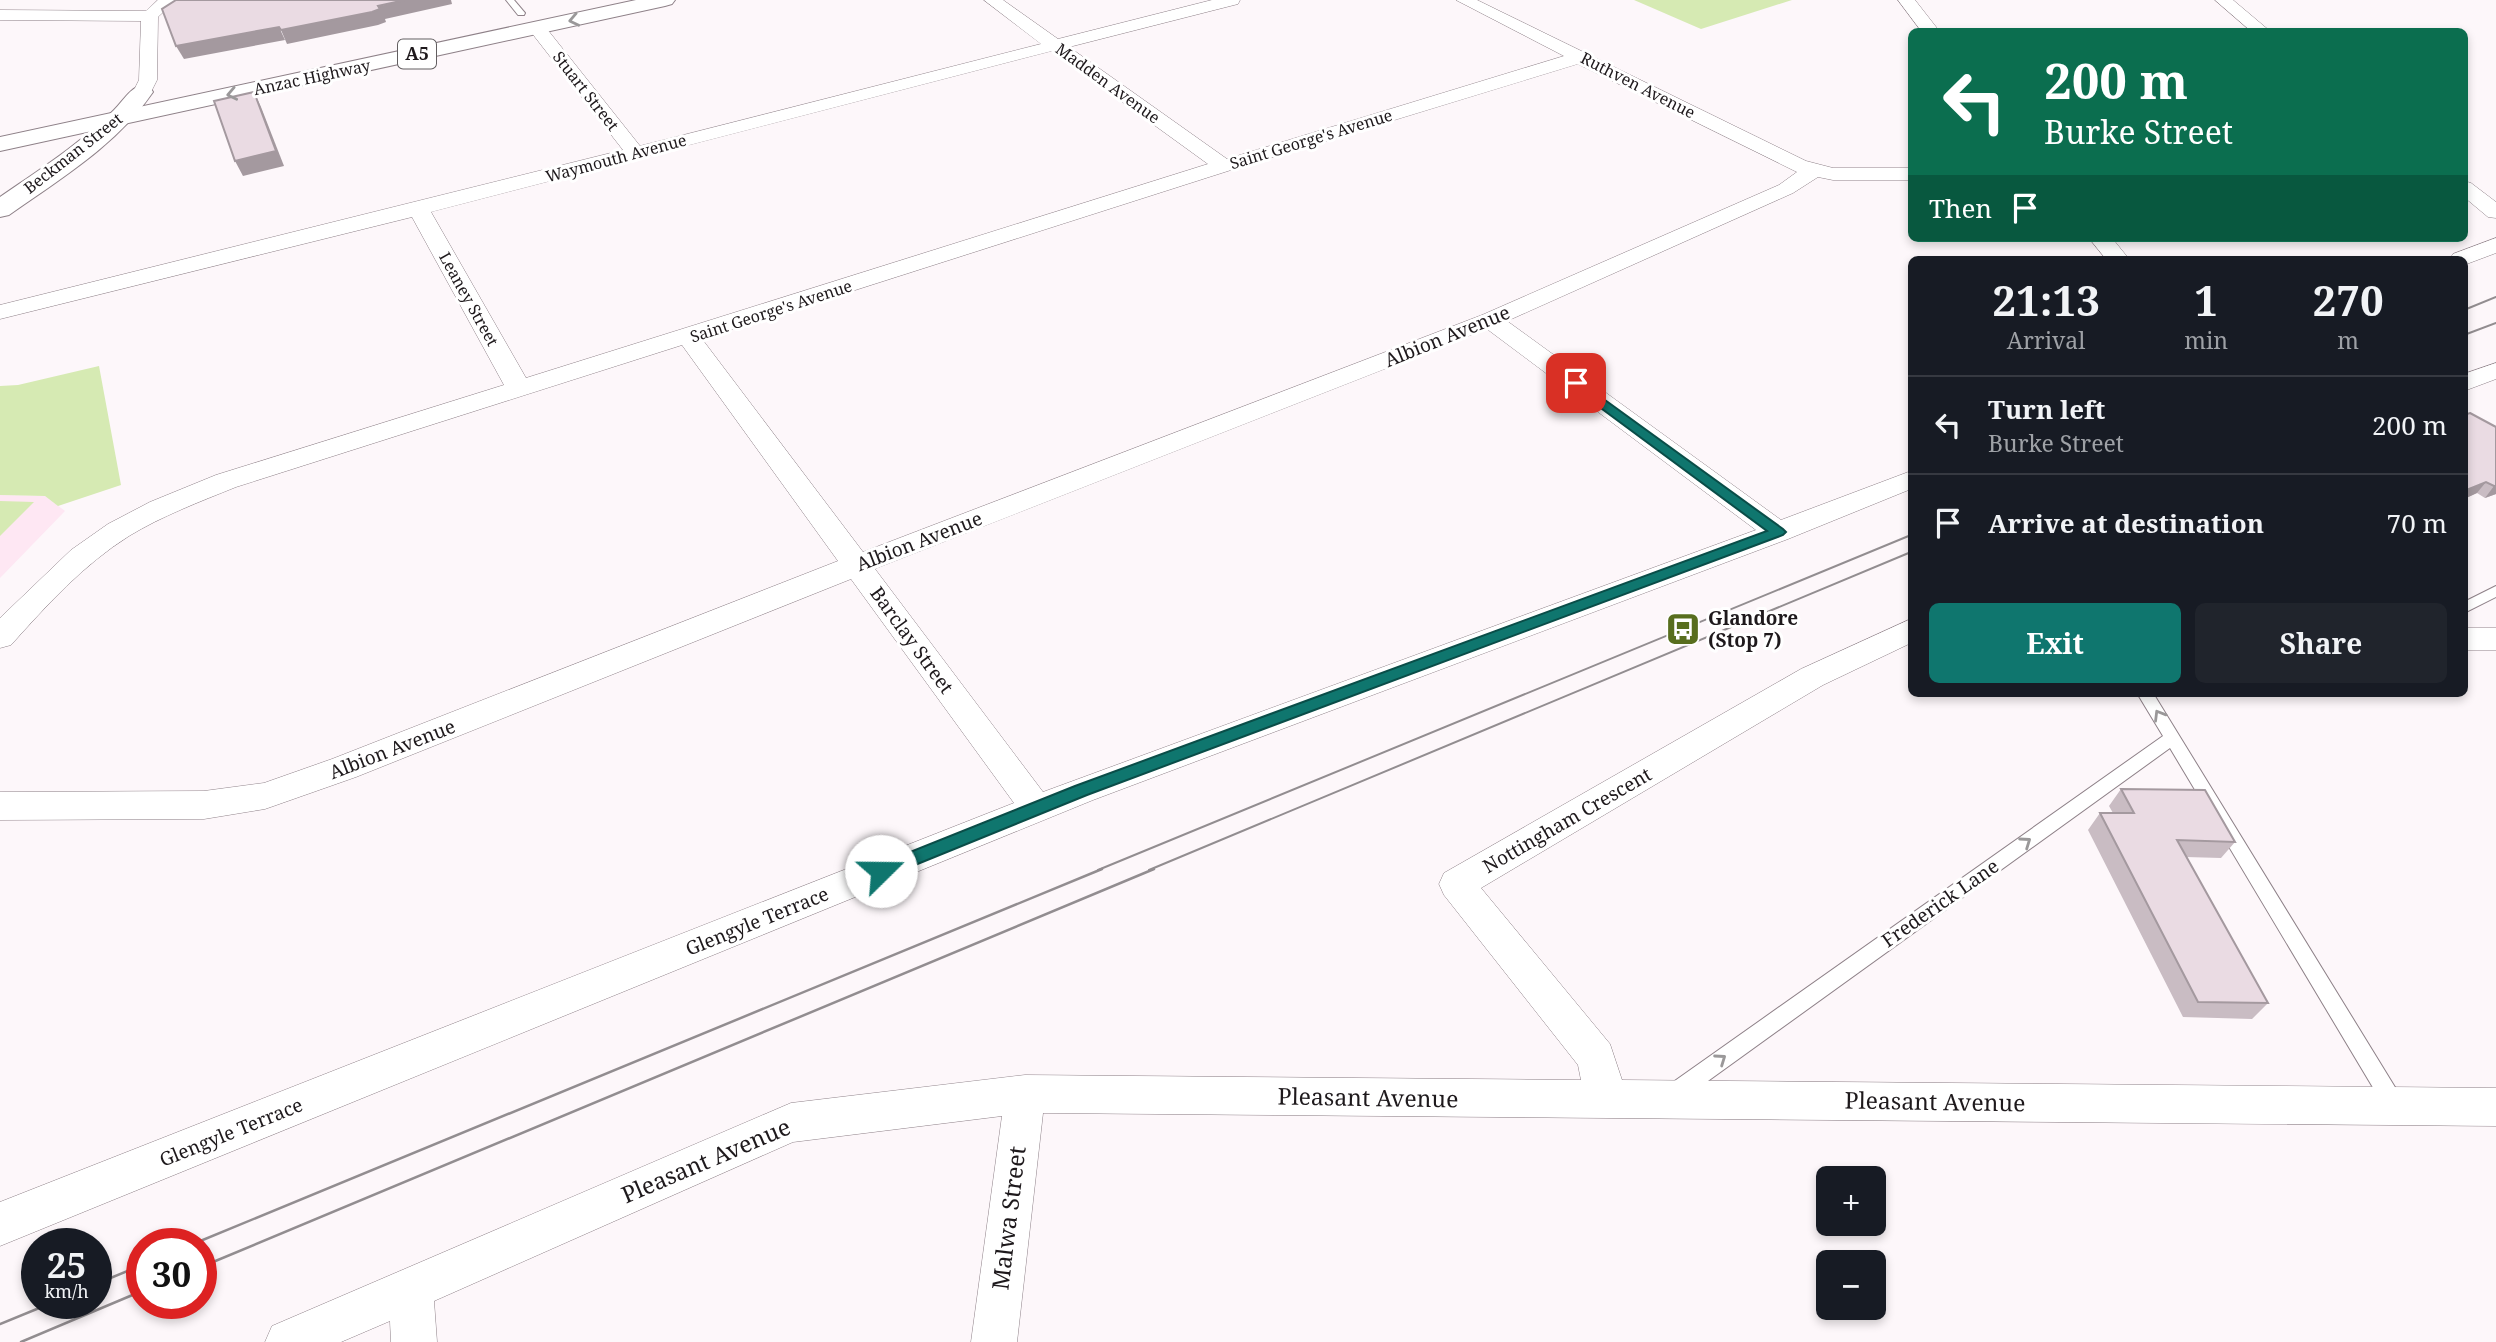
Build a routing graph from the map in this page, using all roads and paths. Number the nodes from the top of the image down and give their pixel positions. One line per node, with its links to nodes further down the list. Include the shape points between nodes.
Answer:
1 (167, 0): 11 (street)
2 (584, 0): 9 (main road, Anzac Highway / A5)
3 (665, 0): 9 (main road, Anzac Highway / A5, one-way to 9)
4 (992, 0): 14 (street, Madden Avenue)
5 (1232, 0): 14 (street, Waymouth Avenue)
6 (1464, 0): 15 (street, Ruthven Avenue)
7 (1906, 0): 12 (street)
8 (2223, 0): 13 (street)
9 (523, 14): 16 (main road, Anzac Highway / A5); 21 (street, Stuart Street)
10 (0, 15): 11 (street)
11 (150, 16): 17 (street, via 148,80)
12 (1928, 28)
13 (2258, 28)
14 (1054, 44): 21 (street, Waymouth Avenue); 22 (street, Madden Avenue)
15 (1581, 57): 22 (street, Saint George's Avenue); 23 (street, Ruthven Avenue)
16 (343, 60): 17 (main road, Anzac Highway / A5); 18 (main road, Anzac Highway / A5, one-way to 18)
17 (142, 92): 18 (main road, Beckman Street); 19 (main road, Anzac Highway / A5)
18 (118, 119): 20 (main road, Anzac Highway / A5); 26 (main road, Beckman Street)
19 (0, 122)
20 (0, 144)
21 (635, 153): 27 (street, Waymouth Avenue)
22 (1224, 166): 35 (street, Saint George's Avenue)
23 (1812, 171): 24 (street); 34 (street, Albion Avenue, via 1786,188)
24 (1908, 174)
25 (2468, 190): 28 (street)
26 (0, 209)
27 (418, 209): 33 (street, Waymouth Avenue); 38 (street, Leaney Street)
28 (2496, 212)
29 (2104, 242): 31 (street)
30 (2496, 245): 32 (street)
31 (2116, 256)
32 (2468, 256)
33 (0, 312)
34 (1490, 320): 40 (street); 41 (street, Albion Avenue)
35 (688, 337): 38 (street, Saint George's Avenue); 41 (street, Barclay Street)
36 (2496, 370): 37 (street)
37 (2468, 381)
38 (520, 390): 45 (street, Saint George's Avenue, via 226,481 137,519 55,579)
39 (1908, 479): 40 (street, Glengyle Terrace)
40 (1778, 532): 51 (street, Glengyle Terrace)
41 (857, 565): 50 (street, Albion Avenue, via 265,796 204,805); 51 (street, Barclay Street)
42 (2496, 591): 43 (lane)
43 (2468, 606)
44 (1908, 631): 54 (street, Nottingham Crescent, via 1812,677 1457,884 1596,1057)
45 (0, 637)
46 (2468, 639): 47 (street)
47 (2496, 639)
48 (2147, 697): 49 (lane, one-way to 48)
49 (2172, 738): 53 (lane, Frederick Lane, one-way to 49); 55 (lane)
50 (0, 806)
51 (1037, 809): 57 (street, Glengyle Terrace)
52 (1025, 1094): 54 (street, Pleasant Avenue); 58 (street, Pleasant Avenue, via 791,1123); 61 (street, Malwa Street)
53 (1665, 1099): 54 (street, Pleasant Avenue); 55 (street, Pleasant Avenue)
54 (1606, 1100)
55 (2395, 1106): 56 (street, Pleasant Avenue)
56 (2496, 1107)
57 (0, 1224)
58 (411, 1287): 59 (street, Pleasant Avenue); 60 (street)
59 (288, 1342)
60 (414, 1342)
61 (994, 1342)

